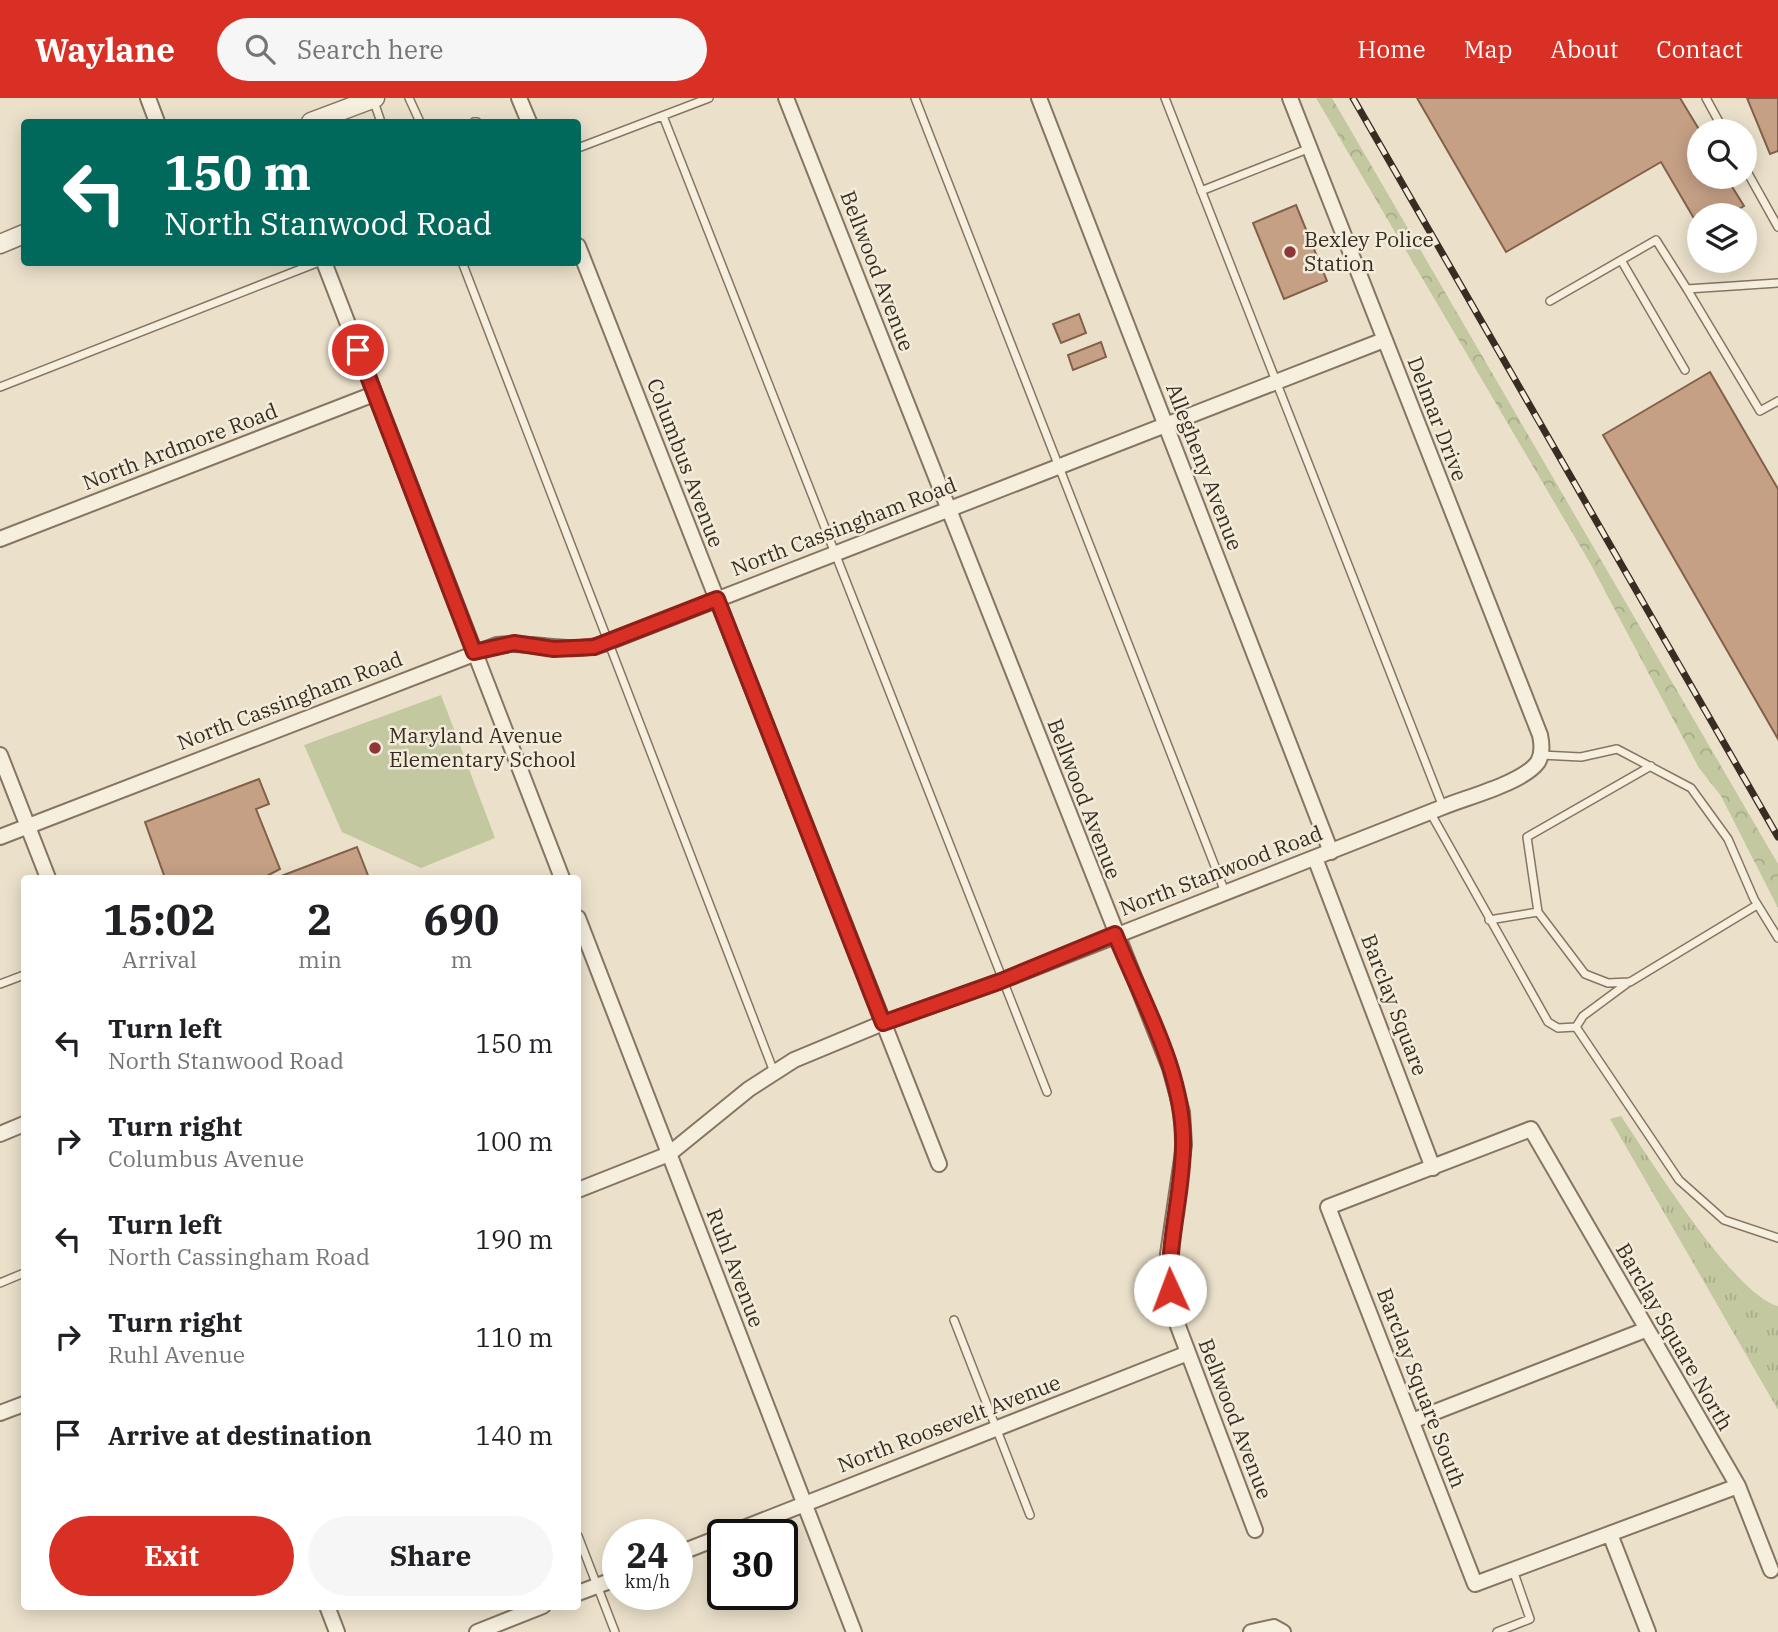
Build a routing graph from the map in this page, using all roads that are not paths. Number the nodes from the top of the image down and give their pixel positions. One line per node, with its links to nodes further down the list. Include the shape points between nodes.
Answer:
1 (148, 98): 13 (street)
2 (409, 98): 16 (lane)
3 (519, 98): 17 (street)
4 (709, 98): 12 (lane)
5 (786, 98): 42 (street, Bellwood Avenue)
6 (915, 98): 41 (lane)
7 (1039, 98): 40 (street, Allegheny Avenue)
8 (1165, 98): 22 (lane)
9 (1290, 98): 20 (street, Delmar Drive)
10 (1706, 98): 18 (lane)
11 (370, 99): 14 (street); 15 (lane)
12 (663, 116): 19 (lane); 44 (lane)
13 (156, 119)
14 (319, 119)
15 (380, 119)
16 (419, 119)
17 (528, 119)
18 (1717, 119)
19 (581, 147)
20 (1310, 147): 22 (lane); 34 (street, Delmar Drive)
21 (1757, 189): 23 (lane)
22 (1201, 191): 36 (lane)
23 (1778, 228)
24 (21, 235): 25 (street)
25 (0, 244)
26 (581, 254): 45 (street, Columbus Avenue)
27 (1621, 260): 32 (lane, via 1656,240); 33 (lane); 35 (lane)
28 (312, 266): 37 (lane)
29 (324, 266): 38 (street)
30 (464, 266): 46 (lane)
31 (1778, 283): 32 (lane)
32 (1687, 289): 39 (lane, via 1760,411)
33 (1550, 301)
34 (1384, 340): 36 (street, North Cassingham Road); 49 (street, Delmar Drive, via 1540,735)
35 (1685, 370)
36 (1276, 382): 40 (street, North Cassingham Road); 51 (lane)
37 (0, 387)
38 (374, 394): 43 (street, North Ardmore Road); 47 (street)
39 (1778, 401)
40 (1165, 425): 41 (street, North Cassingham Road); 54 (street, Allegheny Avenue)
41 (1060, 466): 42 (street, North Cassingham Road); 58 (lane)
42 (948, 509): 44 (street, North Cassingham Road); 63 (street, Bellwood Avenue)
43 (0, 539)
44 (834, 554): 45 (street, North Cassingham Road); 66 (lane)
45 (717, 599): 46 (street, North Cassingham Road); 69 (street, Columbus Avenue)
46 (608, 642): 47 (street, North Cassingham Road, via 576,649 514,643); 71 (lane)
47 (474, 652): 52 (street, North Cassingham Road); 57 (street)
48 (0, 755): 52 (street)
49 (1541, 755): 50 (lane, via 1581,757 1617,749); 51 (street, North Stanwood Road, via 1515,778)
50 (1651, 766): 59 (lane, via 1691,788 1728,839); 60 (lane, via 1527,837)
51 (1436, 810): 54 (street, North Stanwood Road); 61 (lane)
52 (28, 827): 53 (street, North Cassingham Road); 56 (street)
53 (0, 837)
54 (1331, 852): 55 (street, North Stanwood Road)
55 (1315, 858): 58 (street, North Stanwood Road); 77 (street, Barclay Square)
56 (47, 875)
57 (561, 875)
58 (1225, 892): 63 (street, North Stanwood Road)
59 (1758, 905): 64 (lane); 67 (lane)
60 (1538, 912): 61 (lane); 67 (lane, via 1585,974 1608,983)
61 (1489, 920): 70 (lane, via 1548,1022 1558,1028)
62 (581, 926): 75 (street, Ruhl Avenue)
63 (1115, 934): 66 (street, North Stanwood Road); 84 (street, Bellwood Avenue, via 1170,1069 1182,1112 1181,1180 1168,1254 1170,1290)
64 (1778, 938)
65 (21, 976): 68 (lane)
66 (1003, 980): 69 (street, North Stanwood Road); 72 (lane)
67 (1630, 982): 70 (lane, via 1583,1016)
68 (0, 984)
69 (883, 1023): 71 (street, North Stanwood Road); 76 (street, Columbus Avenue)
70 (1576, 1027): 79 (lane, via 1679,1180 1724,1220)
71 (774, 1073): 75 (street, North Stanwood Road)
72 (1047, 1092)
73 (21, 1126): 74 (street)
74 (0, 1134)
75 (668, 1154): 78 (street, North Stanwood Road); 90 (street, Ruhl Avenue)
76 (939, 1164)
77 (1433, 1168): 83 (street, Barclay Square North, via 1531,1129); 87 (street, Barclay Square South, via 1328,1207)
78 (581, 1189)
79 (1778, 1238)
80 (21, 1274): 81 (lane)
81 (0, 1283)
82 (954, 1320): 88 (lane)
83 (1645, 1330): 87 (street); 89 (street, Barclay Square North)
84 (1188, 1353): 88 (street, North Roosevelt Avenue); 93 (street, Bellwood Avenue)
85 (21, 1405): 86 (street)
86 (0, 1413)
87 (1412, 1420): 96 (street, Barclay Square South, via 1475,1584)
88 (996, 1428): 90 (street, North Roosevelt Avenue); 91 (lane)
89 (1738, 1486): 94 (street); 97 (street, Barclay Square North)
90 (804, 1504): 92 (street, North Roosevelt Avenue); 107 (street, Ruhl Avenue)
91 (1030, 1515)
92 (765, 1519)
93 (1255, 1530)
94 (1609, 1534): 96 (street); 110 (street)
95 (581, 1544): 99 (lane)
96 (1513, 1570): 109 (lane, via 1530,1619)
97 (1771, 1570)
98 (602, 1584): 99 (street)
99 (597, 1586): 100 (street); 106 (lane)
100 (581, 1592)
101 (329, 1610): 104 (street)
102 (533, 1610): 105 (street)
103 (1281, 1630): 108 (street, via 1269,1627)
104 (337, 1632)
105 (477, 1632)
106 (615, 1632)
107 (854, 1632)
108 (1251, 1632)
109 (1497, 1632)
110 (1648, 1632)

